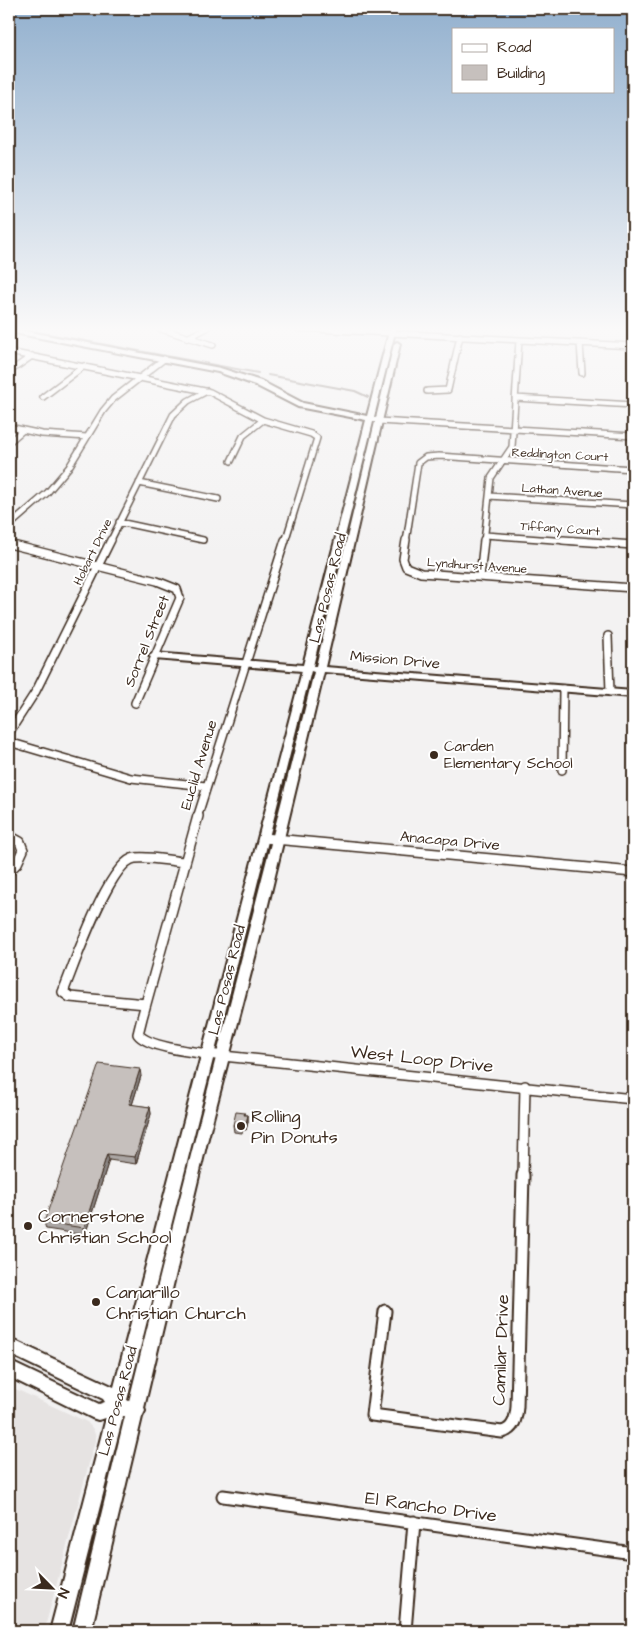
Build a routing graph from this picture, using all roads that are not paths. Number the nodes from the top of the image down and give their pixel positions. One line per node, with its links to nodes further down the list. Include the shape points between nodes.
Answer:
1 (109, 405): 13 (street)
2 (184, 405): 19 (street, Hobart Drive, via 173,415)
3 (233, 405): 7 (street)
4 (289, 405): 8 (main road, via 308,412)
5 (376, 405): 8 (main road, Las Posas Road)
6 (515, 405): 10 (street)
7 (263, 420): 16 (street, via 243,436); 34 (street, Euclid Avenue, via 316,437 316,444)
8 (372, 420): 10 (street); 35 (main road, Las Posas Road); 36 (main road, Las Posas Road)
9 (9, 427): 11 (street)
10 (513, 428): 12 (street); 17 (street, via 510,452)
11 (23, 430): 13 (street); 14 (street)
12 (633, 436)
13 (87, 437): 24 (street, via 59,480)
14 (9, 442)
15 (426, 457): 17 (street, Reddington Court); 30 (street, Lyndhurst Avenue, via 418,463 404,565 421,573)
16 (231, 461)
17 (500, 461): 18 (street, Reddington Court); 20 (street, via 492,473)
18 (633, 469)
19 (139, 483): 21 (street); 23 (street, Hobart Drive)
20 (490, 496): 22 (street, Lathan Avenue); 25 (street)
21 (218, 499)
22 (633, 505)
23 (119, 522): 26 (street); 29 (street, Hobart Drive)
24 (9, 526)
25 (485, 534): 28 (street, Tiffany Court); 30 (street)
26 (203, 540)
27 (9, 544): 29 (street)
28 (633, 545)
29 (99, 566): 33 (street, Sorrel Street, via 177,589 180,598); 41 (street, Hobart Drive, via 36,690)
30 (480, 577): 31 (street, Lyndhurst Avenue)
31 (633, 588)
32 (608, 636): 38 (street)
33 (154, 656): 34 (main road, Mission Drive); 40 (street, Sorrel Street)
34 (247, 664): 35 (main road, Mission Drive); 44 (street, Euclid Avenue)
35 (308, 668): 36 (main road, Mission Drive); 46 (main road, Las Posas Road)
36 (320, 669): 37 (main road, Mission Drive); 47 (main road, Las Posas Road)
37 (563, 689): 38 (main road, Mission Drive); 43 (street)
38 (610, 692): 39 (main road, Mission Drive)
39 (633, 694)
40 (135, 703)
41 (9, 734)
42 (9, 742): 44 (street, via 132,778)
43 (562, 770)
44 (206, 786): 48 (street, Euclid Avenue)
45 (9, 836): 49 (street, via 22,846 20,857)
46 (264, 838): 47 (street, Anacapa Drive); 52 (main road, Las Posas Road)
47 (278, 840): 50 (street, Anacapa Drive); 52 (main road, Las Posas Road)
48 (185, 862): 51 (street, Euclid Avenue); 51 (street, via 134,858 125,862 97,905 63,992 70,997)
49 (9, 871)
50 (633, 872)
51 (146, 1004): 52 (street, Euclid Avenue, via 138,1034 140,1038 164,1046)
52 (216, 1054): 53 (street, West Loop Drive); 58 (main road, Las Posas Road); 59 (main road, Las Posas Road)
53 (525, 1086): 54 (street, West Loop Drive); 55 (street, Camilar Drive, via 517,1407 515,1421 510,1428 502,1432 372,1415)
54 (633, 1099)
55 (385, 1311)
56 (9, 1346): 58 (main road, via 109,1392)
57 (9, 1369): 58 (main road, via 98,1412)
58 (117, 1406): 59 (main road); 63 (main road, Las Posas Road)
59 (137, 1411): 64 (main road, Las Posas Road)
60 (224, 1496): 61 (street, El Rancho Drive)
61 (414, 1522): 62 (street, El Rancho Drive); 65 (street)
62 (633, 1553)
63 (59, 1631)
64 (82, 1631)
65 (405, 1631)

